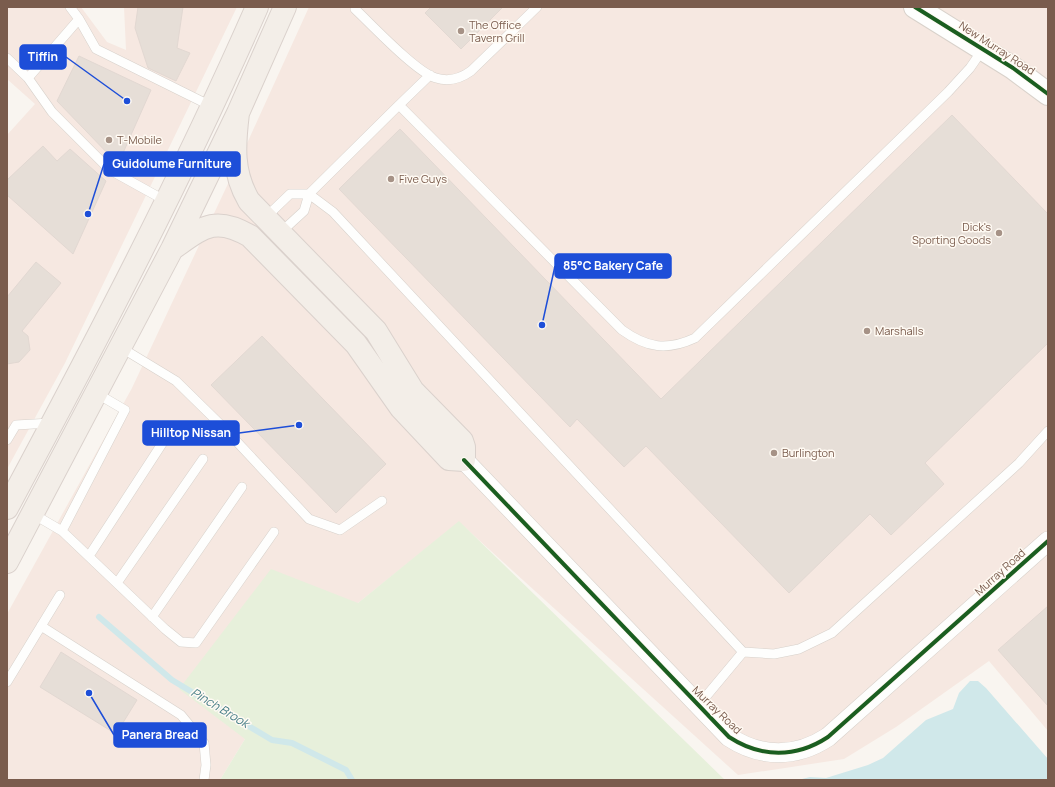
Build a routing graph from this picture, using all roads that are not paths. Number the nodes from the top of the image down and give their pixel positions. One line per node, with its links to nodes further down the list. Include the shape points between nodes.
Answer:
1 (70, 7): 8 (lane)
2 (257, 7): 16 (main road)
3 (285, 7): 9 (main road)
4 (292, 7): 9 (main road)
5 (537, 7): 12 (lane, via 461,78 449,80)
6 (915, 7): 10 (street, New Murray Road)
7 (355, 9): 12 (lane, via 422,71)
8 (79, 19): 13 (lane); 16 (lane, via 96,49)
9 (272, 37): 17 (main road)
10 (983, 50): 14 (street, New Murray Road); 15 (lane, via 948,92 700,333 689,341 670,347 650,345 636,340 622,330)
11 (7, 58): 13 (lane)
12 (430, 75): 15 (lane)
13 (28, 78): 19 (lane, via 52,112 110,170)
14 (1048, 94)
15 (399, 105): 18 (lane)
16 (211, 106): 19 (main road)
17 (238, 113): 20 (main road, via 235,164 240,187 249,202); 22 (main road)
18 (309, 194): 20 (lane, via 290,194); 21 (lane, via 304,211); 44 (lane, via 333,212)
19 (166, 201): 25 (main road)
20 (264, 218): 21 (main road)
21 (280, 233): 30 (main road, via 376,331 413,391 462,441)
22 (172, 249): 23 (main road); 30 (main road, via 209,226 223,224 250,236 356,344 401,408 449,459)
23 (120, 347): 24 (main road); 33 (lane, via 176,381 309,519 340,530)
24 (96, 393): 34 (main road); 35 (lane, via 125,410)
25 (53, 423): 28 (lane, via 16,425); 32 (main road)
26 (1048, 431): 44 (lane, via 1019,463 832,633 799,649 774,654)
27 (169, 433): 38 (lane)
28 (7, 440)
29 (203, 459): 40 (lane)
30 (464, 460): 46 (street, Murray Road)
31 (242, 488): 42 (lane)
32 (11, 495)
33 (382, 501)
34 (33, 514): 35 (lane); 39 (main road)
35 (62, 531): 38 (lane)
36 (274, 532): 42 (lane, via 196,642 181,642)
37 (1048, 541): 46 (street, Murray Road, via 817,745 792,753 779,754 740,744 729,737)
38 (88, 556): 40 (lane)
39 (7, 562)
40 (117, 584): 42 (lane)
41 (60, 595): 43 (lane)
42 (152, 617)
43 (41, 626): 45 (lane); 47 (lane, via 181,715 204,743)
44 (743, 652): 46 (lane)
45 (7, 682)
46 (698, 706)
47 (204, 780)

